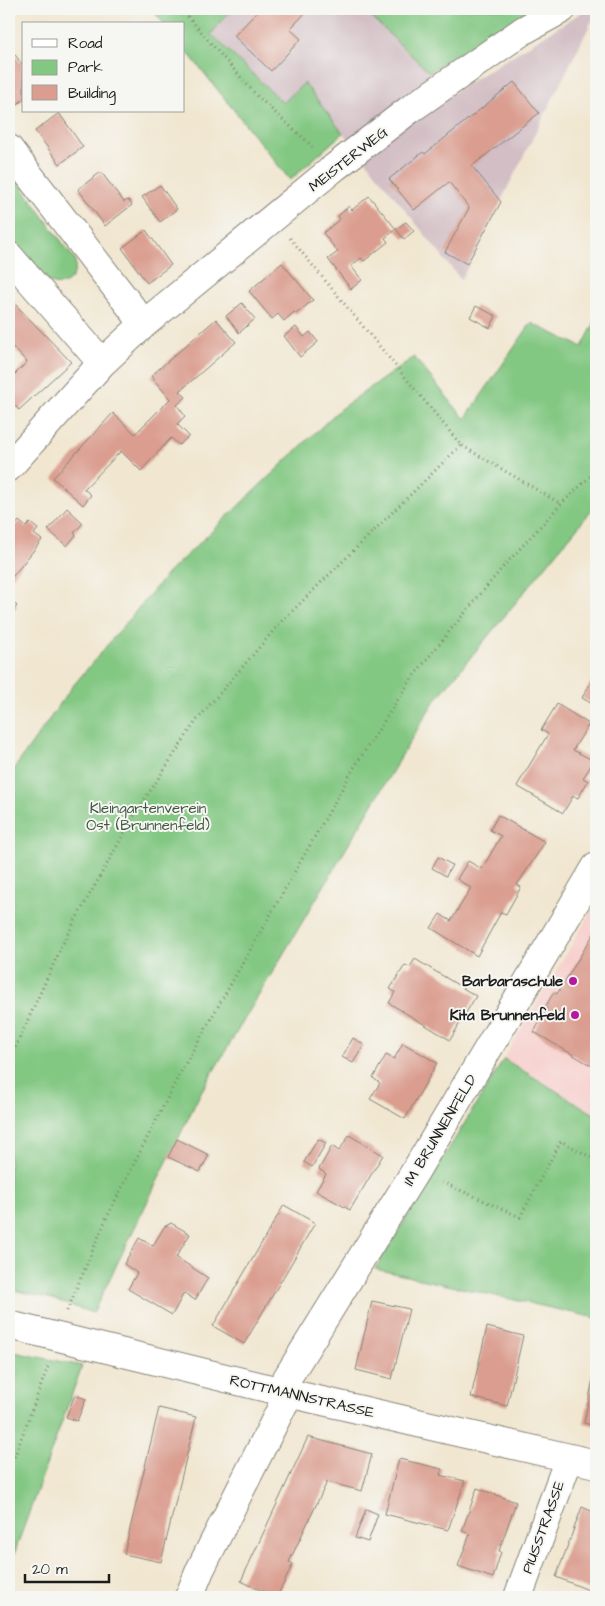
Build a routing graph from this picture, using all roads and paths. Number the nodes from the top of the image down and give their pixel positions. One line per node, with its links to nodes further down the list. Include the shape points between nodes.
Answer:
1 (180, 9): 4 (path, via 257,96)
2 (562, 9): 4 (street, MEISTERWEG, via 524,30)
3 (9, 149): 7 (street)
4 (334, 167): 5 (street, MEISTERWEG)
5 (274, 219): 7 (street, MEISTERWEG); 9 (path)
6 (9, 256): 8 (street)
7 (144, 324): 8 (street, MEISTERWEG)
8 (102, 363): 10 (street, MEISTERWEG)
9 (461, 444): 12 (path); 14 (path, via 281,622 196,722 135,814 66,937)
10 (9, 467)
11 (596, 471): 12 (path)
12 (561, 504): 18 (path, via 503,567 424,663 355,766 179,1075 106,1219)
13 (596, 867): 16 (street, IM BRUNNENFELD)
14 (9, 1061)
15 (596, 1160): 16 (path, via 561,1141 520,1217)
16 (416, 1170): 19 (street, IM BRUNNENFELD)
17 (9, 1324): 18 (street, ROTTMANNSTRASSE)
18 (58, 1336): 19 (street, ROTTMANNSTRASSE); 22 (path)
19 (284, 1392): 20 (street, ROTTMANNSTRASSE); 23 (street, IM BRUNNENFELD)
20 (569, 1458): 21 (street, ROTTMANNSTRASSE); 24 (street, PIUSSTRASSE)
21 (596, 1464)
22 (9, 1471)
23 (189, 1597)
24 (518, 1597)

